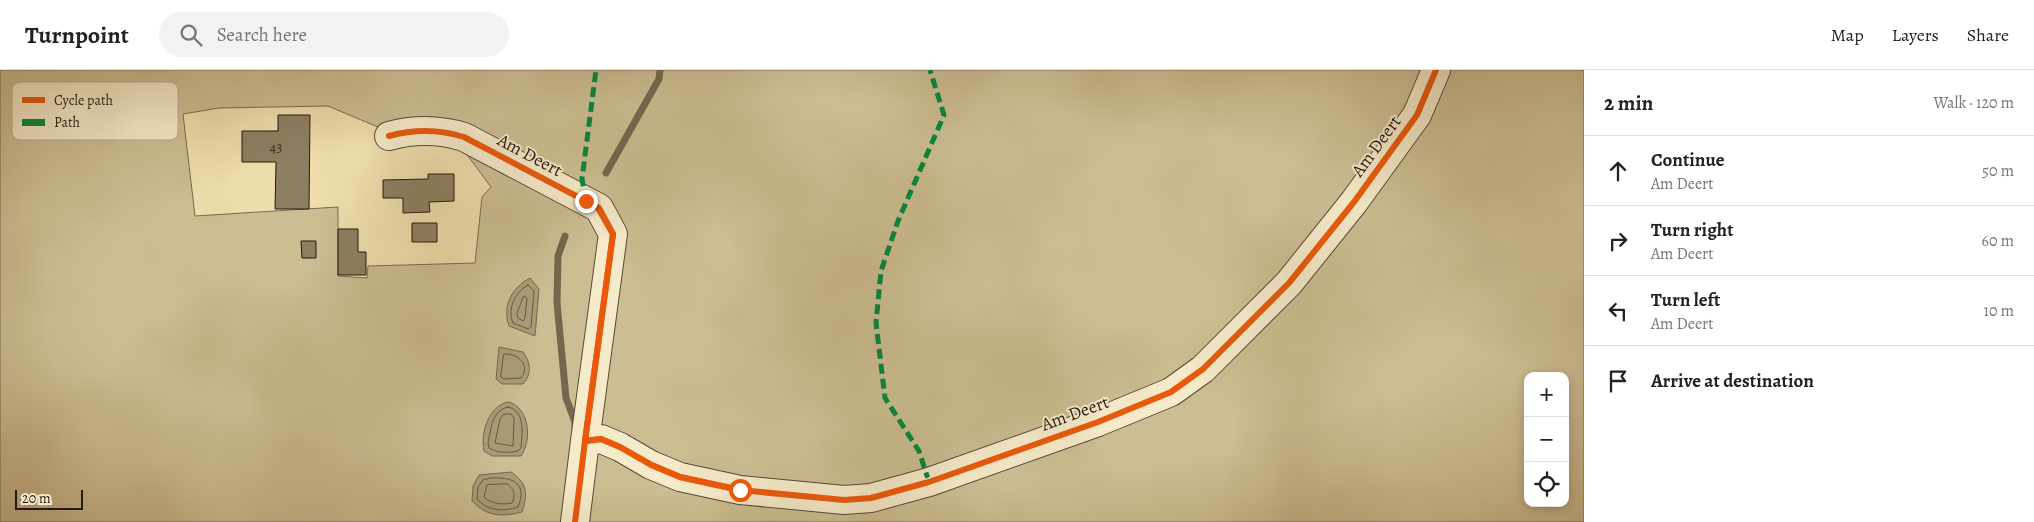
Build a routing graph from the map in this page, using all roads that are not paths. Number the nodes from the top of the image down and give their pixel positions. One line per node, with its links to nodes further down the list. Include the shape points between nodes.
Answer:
1 (1436, 70): 3 (street, Am Deert, via 1417,115 1354,202 1289,282 1209,363 1171,392 1098,422 929,482 871,498 844,500 740,490 680,477 601,439)
2 (389, 136): 3 (street, Am Deert, via 411,130 446,132 464,137 598,208 613,234)
3 (585, 441): 4 (street, Am Deert)
4 (575, 522)

